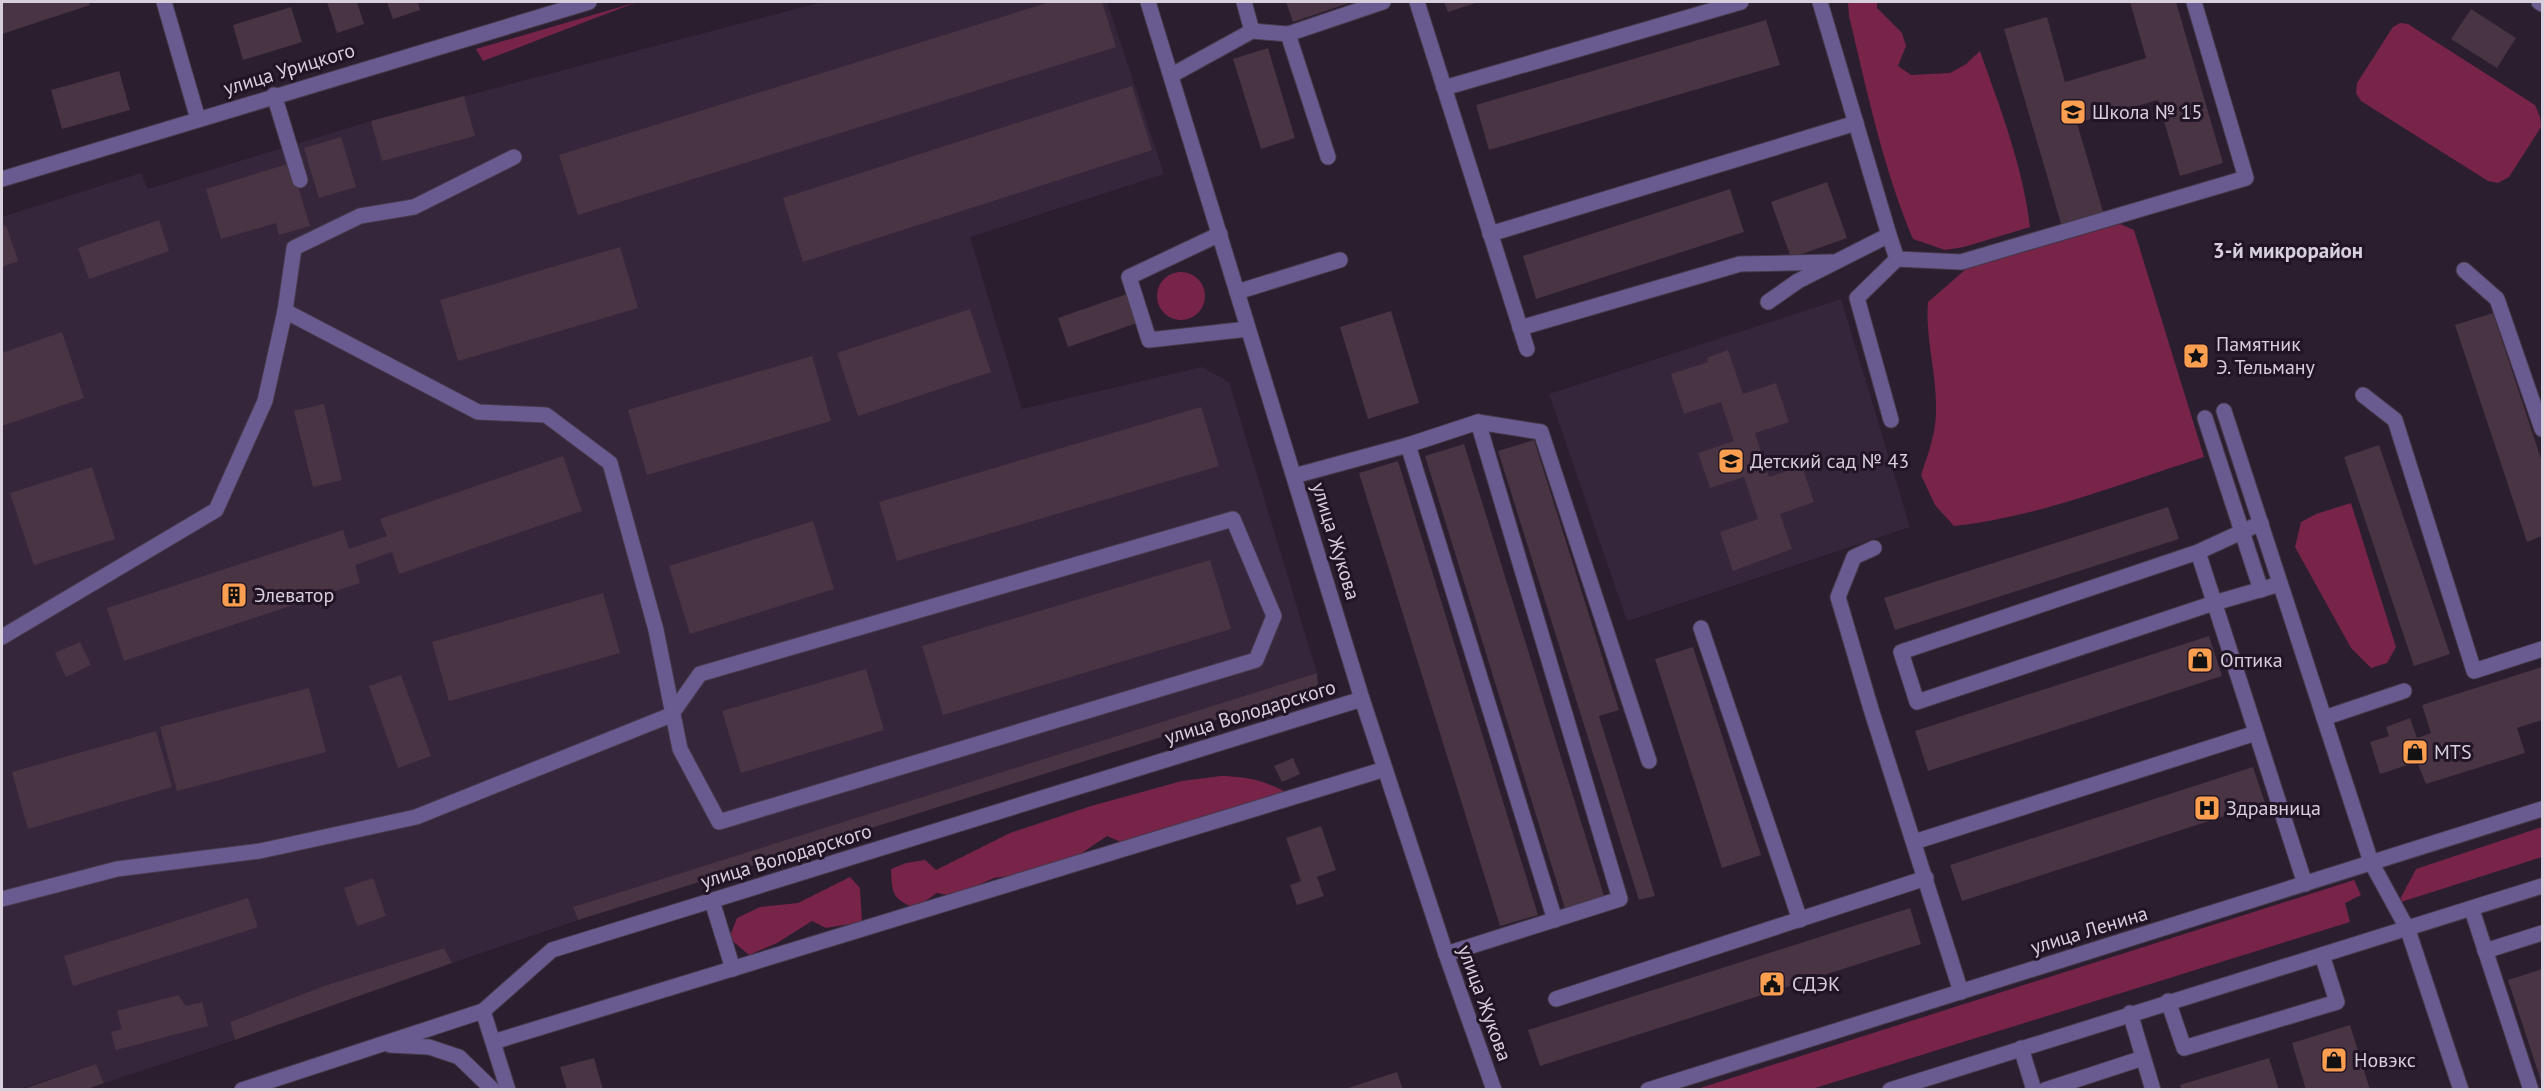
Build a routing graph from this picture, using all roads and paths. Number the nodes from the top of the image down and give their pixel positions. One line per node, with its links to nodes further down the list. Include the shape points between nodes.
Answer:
1 (164, 2): 15 (street)
2 (589, 2): 14 (street, улица Урицкого)
3 (1148, 2): 12 (street, улица Жукова)
4 (1244, 2): 10 (street)
5 (1383, 2): 11 (street)
6 (1417, 2): 13 (street)
7 (1741, 2): 13 (street)
8 (1820, 2): 16 (street)
9 (2194, 2): 24 (street, via 2246,178 1961,262)
10 (1252, 32): 11 (street); 12 (street)
11 (1288, 34): 18 (street)
12 (1172, 75): 21 (street, улица Жукова)
13 (1444, 88): 22 (street)
14 (274, 96): 15 (street, улица Урицкого); 20 (street)
15 (198, 119): 19 (street, улица Урицкого)
16 (1856, 123): 22 (street); 23 (street)
17 (514, 157): 30 (street, via 414,207 360,216 294,248)
18 (1328, 157)
19 (2, 179)
20 (300, 180)
21 (1220, 234): 28 (street, улица Жукова); 32 (street, via 1129,277 1132,288 1149,340)
22 (1490, 234): 31 (street)
23 (1889, 235): 24 (street); 26 (street)
24 (1897, 259): 37 (street, via 1857,298)
25 (1340, 260): 28 (street)
26 (1838, 262): 29 (street, via 1798,281); 31 (street, via 1740,264)
27 (2464, 270): 39 (street, via 2498,299)
28 (1237, 292): 32 (street, улица Жукова)
29 (1768, 302)
30 (285, 310): 50 (street, via 265,400 216,510); 54 (street, via 478,412 546,415 610,463 656,630)
31 (1520, 328): 33 (street)
32 (1248, 329): 41 (street, улица Жукова)
33 (1527, 349)
34 (2364, 395): 51 (street, via 2395,420 2474,671)
35 (2224, 411): 42 (street)
36 (2205, 418): 43 (street)
37 (1892, 420)
38 (1478, 422): 40 (street); 57 (street, via 1541,432); 68 (street, via 1620,899)
39 (2542, 429)
40 (1408, 445): 41 (street); 68 (street)
41 (1294, 476): 53 (street, улица Жукова)
42 (2261, 523): 43 (street); 46 (street)
43 (2242, 531): 45 (street); 47 (street)
44 (1874, 548): 60 (street, via 1854,557 1838,597)
45 (2198, 552): 48 (street); 48 (street, via 1901,652 1917,702)
46 (2280, 584): 47 (street); 55 (street)
47 (2261, 590): 48 (street)
48 (2214, 603): 56 (street)
49 (1701, 628): 69 (street)
50 (2, 637)
51 (2542, 649)
52 (2404, 691): 55 (street)
53 (1362, 699): 58 (street, улица Жукова); 66 (street, улица Володарского)
54 (672, 715): 54 (street, via 700,674 1233,519 1274,616 1256,660 719,822 680,749); 65 (street, via 417,817 260,851 117,869)
55 (2324, 718): 61 (street)
56 (2256, 733): 60 (street); 63 (street)
57 (1649, 760)
58 (1385, 769): 73 (street, улица Жукова); 75 (street)
59 (2542, 808): 61 (street, улица Ленина)
60 (1914, 842): 62 (street)
61 (2372, 862): 63 (street, улица Ленина); 70 (street)
62 (1926, 878): 69 (street); 76 (street)
63 (2305, 884): 76 (street, улица Ленина)
64 (2542, 886): 67 (street)
65 (2, 899)
66 (712, 901): 75 (street); 79 (street, улица Володарского, via 552,950)
67 (2472, 910): 70 (street); 72 (street)
68 (1555, 920): 73 (street)
69 (1800, 920): 77 (street)
70 (2408, 930): 74 (street); 94 (street)
71 (2542, 933): 72 (street)
72 (2485, 951): 95 (street)
73 (1446, 954): 88 (street, улица Жукова)
74 (2322, 955): 78 (street); 78 (street, via 2337,1002 2184,1048)
75 (733, 969): 81 (street)
76 (1961, 992): 89 (street, улица Ленина)
77 (1556, 999)
78 (2168, 1001): 80 (street)
79 (483, 1011): 81 (street); 82 (street, улица Володарского)
80 (2130, 1013): 83 (street); 84 (street)
81 (493, 1042): 87 (street)
82 (381, 1044): 85 (street, улица Володарского); 86 (street, via 429,1047 459,1057)
83 (2021, 1048): 90 (street); 91 (street)
84 (2144, 1058): 92 (street); 93 (street)
85 (242, 1089)
86 (493, 1089)
87 (508, 1089)
88 (1494, 1089)
89 (1648, 1089)
90 (1890, 1089)
91 (2034, 1089)
92 (2045, 1089)
93 (2153, 1089)
94 (2461, 1089)
95 (2531, 1089)

